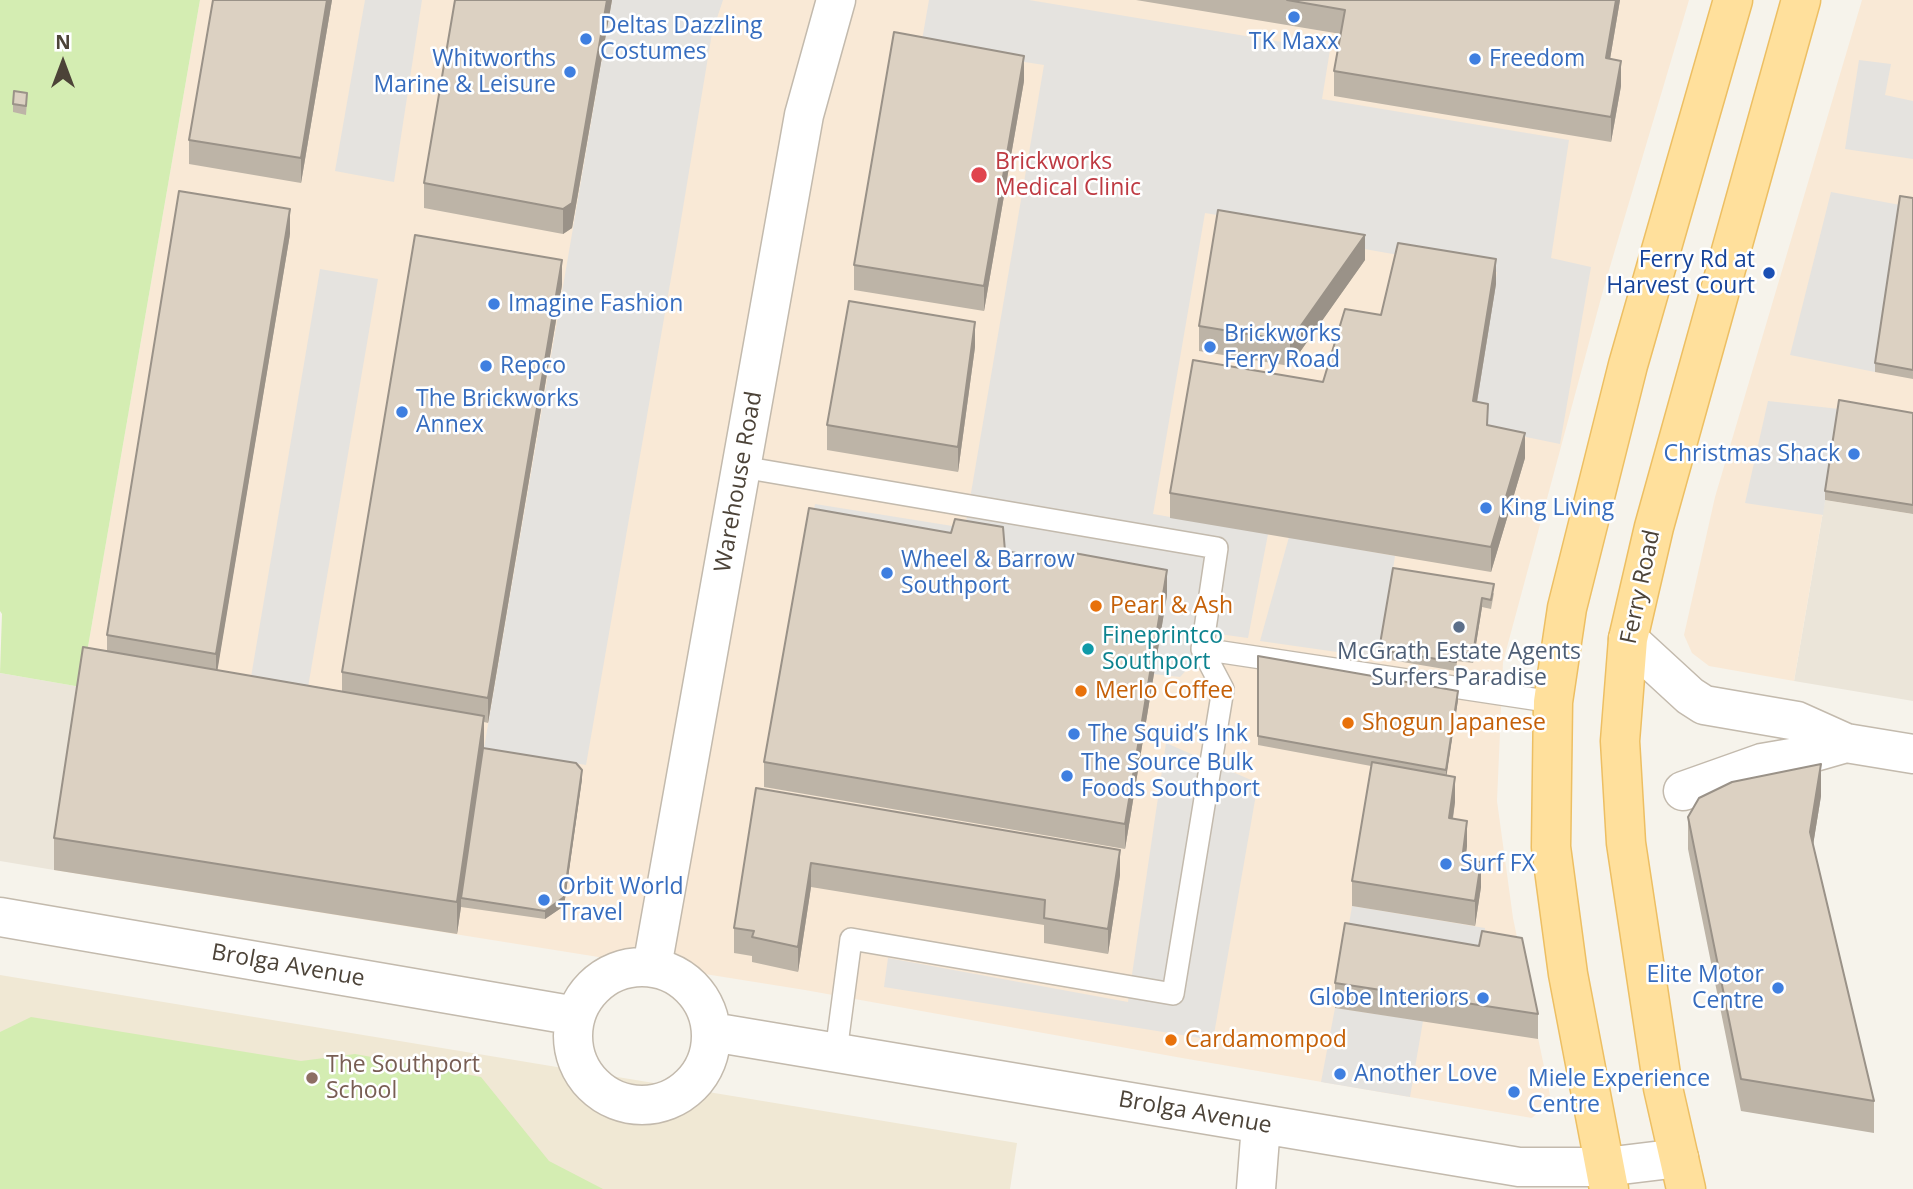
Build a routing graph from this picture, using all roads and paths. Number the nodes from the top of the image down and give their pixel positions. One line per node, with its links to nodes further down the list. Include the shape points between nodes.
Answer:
1 (836, 0): 4 (street, Warehouse Road, via 804,115)
2 (1732, 0): 7 (main road, via 1625,379 1567,608)
3 (1801, 0): 5 (main road, Ferry Road, via 1654,527)
4 (742, 467): 6 (lane, via 1217,548); 12 (street, Warehouse Road)
5 (1628, 639): 8 (street, via 1704,705 1797,721); 17 (main road, Ferry Road, via 1620,741 1626,843 1663,1088)
6 (1202, 649): 7 (lane); 15 (lane, via 1223,689 1173,994 851,939)
7 (1553, 702): 18 (main road, via 1551,847 1568,974)
8 (1846, 743): 9 (street); 10 (street, via 1762,763)
9 (1913, 754)
10 (1684, 791)
11 (0, 917): 13 (street, Brolga Avenue)
12 (652, 967): 13 (street, via 612,973 595,984); 14 (street, via 671,973 702,999)
13 (576, 1016): 14 (street, via 572,1038 584,1075 614,1100 634,1105 653,1105 688,1089 709,1057)
14 (712, 1032): 15 (street, Brolga Avenue)
15 (836, 1052): 16 (street, Brolga Avenue)
16 (1261, 1125): 18 (street, Brolga Avenue); 19 (street)
17 (1683, 1173): 18 (street, Brolga Avenue)
18 (1607, 1178)
19 (1256, 1189)

